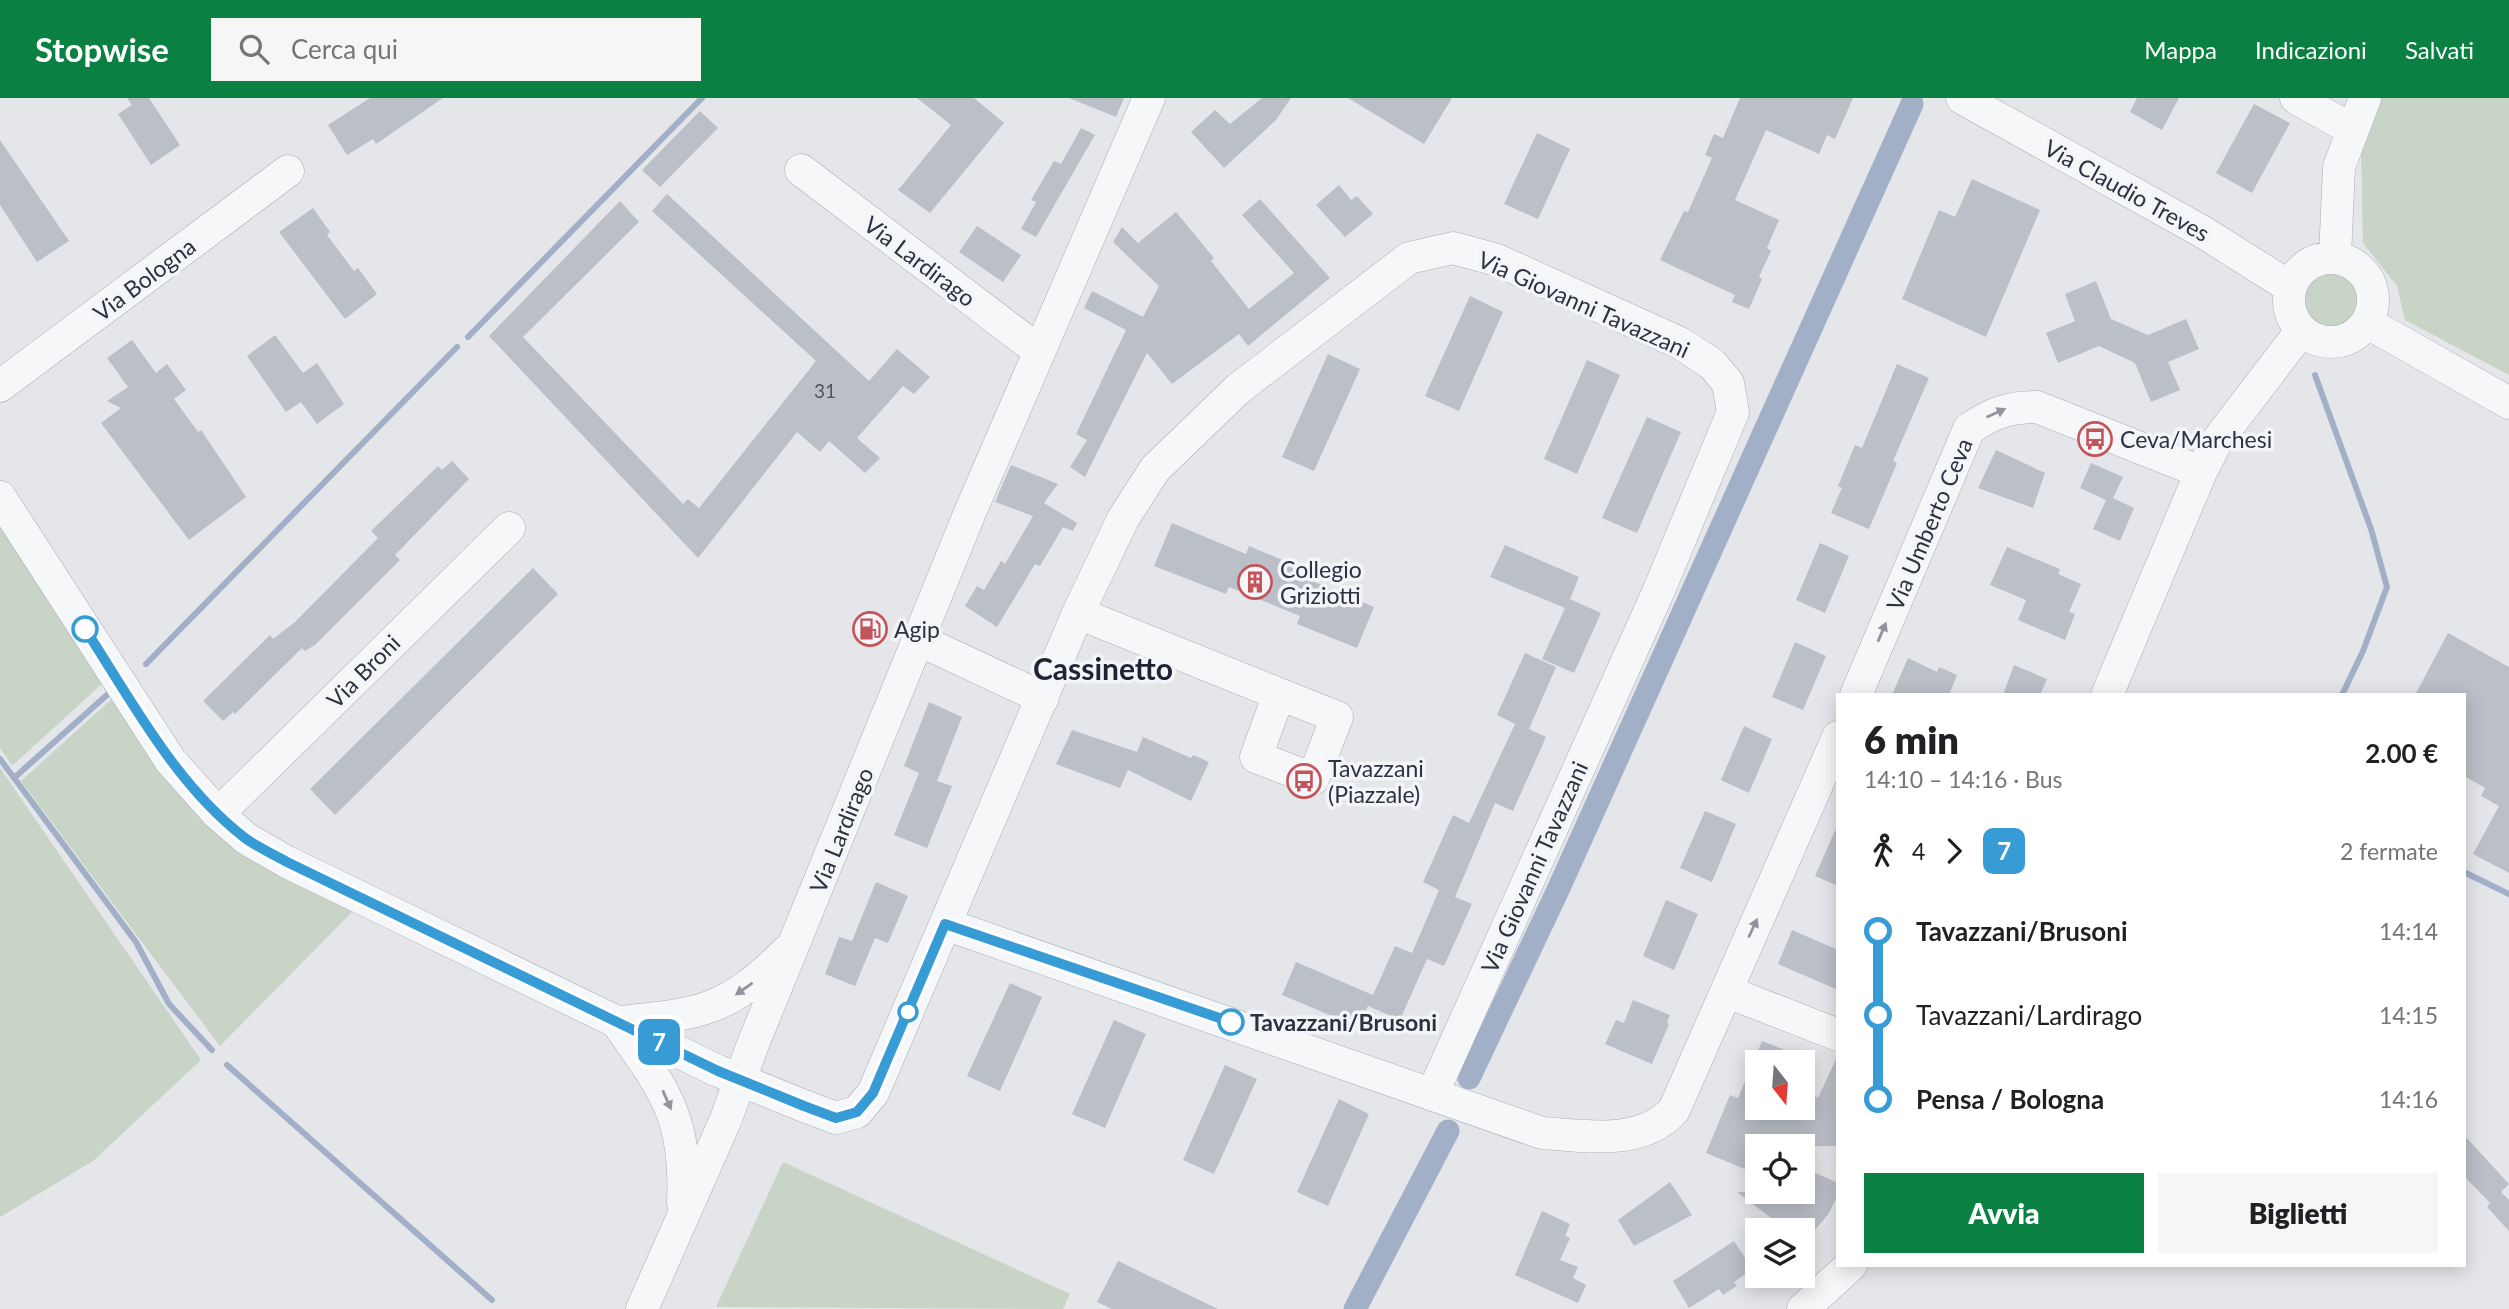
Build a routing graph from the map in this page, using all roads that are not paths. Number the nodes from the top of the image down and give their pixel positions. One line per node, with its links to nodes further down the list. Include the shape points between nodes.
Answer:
1 (1149, 98): 12 (street, Via Lardirago)
2 (1962, 98): 9 (street, Via Claudio Treves, via 2203,232)
3 (2296, 98): 5 (street)
4 (2365, 98): 5 (street)
5 (2351, 129): 8 (street, via 2339,167)
6 (801, 170): 12 (street, Via Lardirago)
7 (288, 171): 13 (street, Via Bologna)
8 (2335, 257): 9 (street, via 2308,264); 10 (street, via 2352,263 2369,282 2374,307)
9 (2290, 286): 11 (street, via 2288,302)
10 (2368, 324): 11 (street, via 2357,334 2336,341 2314,339); 14 (street)
11 (2301, 331): 15 (street, via 2217,441)
12 (1039, 351): 19 (street, Via Lardirago)
13 (0, 386)
14 (2509, 403)
15 (2201, 472): 20 (street, Via Umberto Ceva, one-way to 15, via 1969,429 1986,417 2010,407 2037,407); 21 (street)
16 (0, 497): 25 (street, Via Giovanni Tavazzani, via 170,760)
17 (509, 527): 25 (street, Via Broni)
18 (1078, 613): 22 (street); 23 (street, Via Giovanni Tavazzani); 32 (street, Via Giovanni Tavazzani, via 1123,519 1155,469 1238,390 1409,258 1453,248 1497,260 1681,343 1712,364 1728,383 1733,412 1659,590)
19 (919, 640): 23 (street); 27 (street, Via Lardirago)
20 (1857, 693)
21 (2108, 693)
22 (1279, 694)
23 (1043, 698): 26 (street, Via Giovanni Tavazzani)
24 (1836, 742): 28 (street, one-way to 24)
25 (218, 814): 29 (street, Via Giovanni Tavazzani, via 247,839 287,862)
26 (945, 924): 31 (street, Via Giovanni Tavazzani, via 873,1093 857,1112 836,1118); 32 (street)
27 (795, 943): 29 (street, one-way to 29, via 760,978 727,1001 688,1015); 31 (street, Via Lardirago)
28 (1728, 992): 30 (street); 32 (street, via 1674,1110 1661,1124 1630,1134 1542,1133)
29 (617, 1022): 31 (street, Via Giovanni Tavazzani); 33 (street, one-way to 33, via 667,1096 681,1138)
30 (1836, 1034)
31 (741, 1080): 33 (street, Via Lardirago)
32 (1432, 1094)
33 (682, 1218): 35 (street, Via Lardirago)
34 (1849, 1267): 36 (street)
35 (642, 1309)
36 (1803, 1309)

